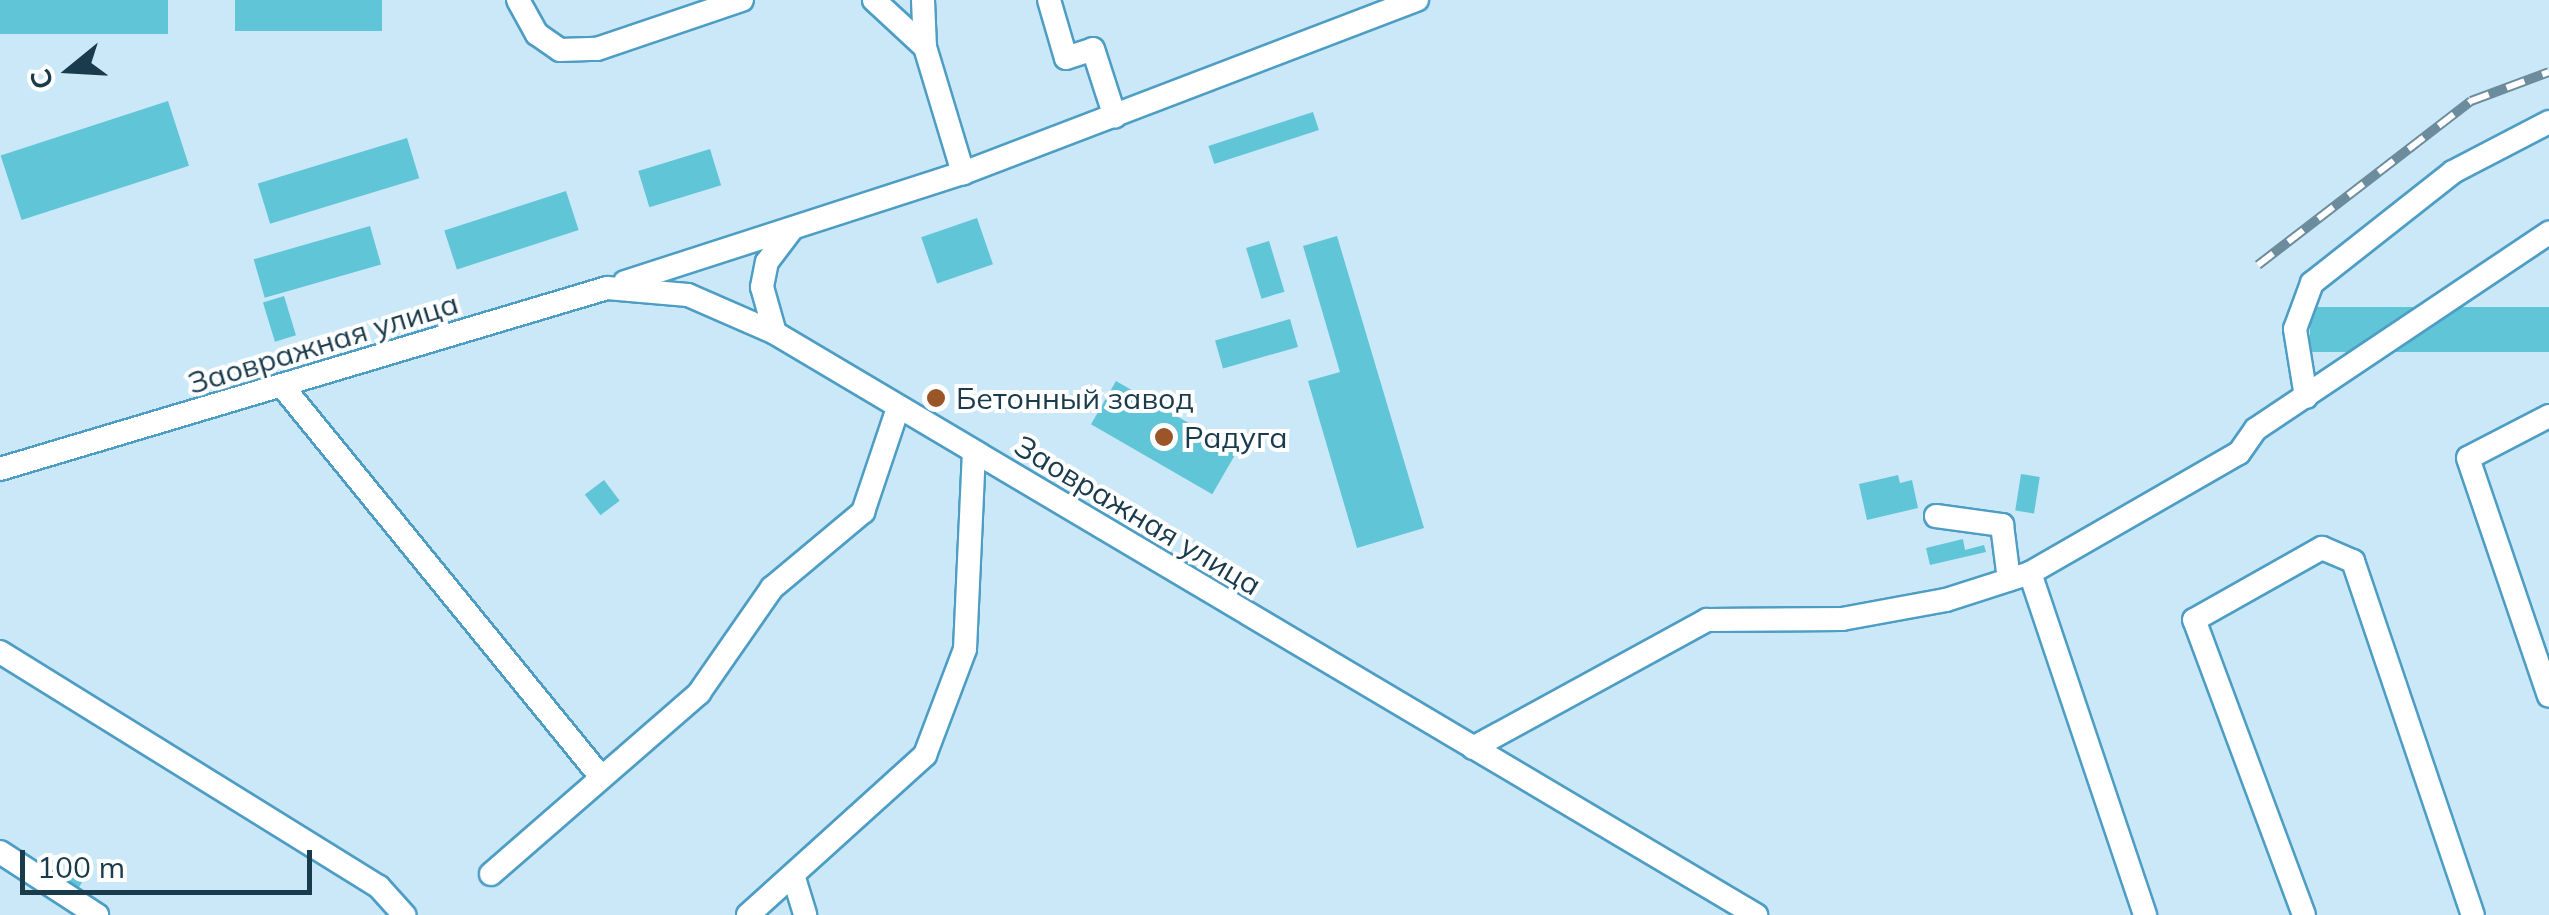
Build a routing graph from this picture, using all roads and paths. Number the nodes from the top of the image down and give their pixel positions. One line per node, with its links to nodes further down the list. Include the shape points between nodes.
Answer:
1 (518, 0): 2 (street, via 537,34 560,50 596,49)
2 (742, 0)
3 (874, 0): 7 (street)
4 (923, 0): 7 (street)
5 (1049, 0): 8 (street, via 1066,58 1093,49)
6 (1399, 6): 8 (street)
7 (925, 47): 10 (street)
8 (1115, 117): 10 (street)
9 (2549, 122): 16 (street, via 2453,172 2312,283 2295,330)
10 (963, 174): 11 (street)
11 (794, 228): 13 (street); 14 (street, via 766,262 762,286)
12 (2549, 233): 16 (street)
13 (607, 288): 14 (street, Заовражная улица, via 688,295); 15 (street, Заовражная улица)
14 (776, 333): 17 (street, Заовражная улица)
15 (283, 387): 20 (street, Заовражная улица); 26 (street)
16 (2306, 397): 22 (street, via 2256,429 2239,453)
17 (898, 408): 19 (street, Заовражная улица); 26 (street, via 863,512 772,588 699,693)
18 (2549, 416): 24 (street, via 2468,458)
19 (974, 453): 25 (street, Заовражная улица); 29 (street, via 965,649 925,754)
20 (0, 469)
21 (1936, 516): 22 (street, via 2002,525)
22 (2019, 576): 25 (street, via 1842,619 1707,620); 35 (street)
23 (0, 652): 31 (street, via 379,888)
24 (2549, 696)
25 (1473, 748): 34 (street, Заовражная улица)
26 (600, 778): 28 (street)
27 (0, 852): 30 (street)
28 (490, 874)
29 (794, 878): 32 (street); 33 (street)
30 (97, 915)
31 (404, 915)
32 (748, 915)
33 (805, 915)
34 (1756, 915)
35 (2145, 915)
36 (2304, 915): 37 (street, via 2194,620 2322,548 2352,561)
37 (2473, 915)

